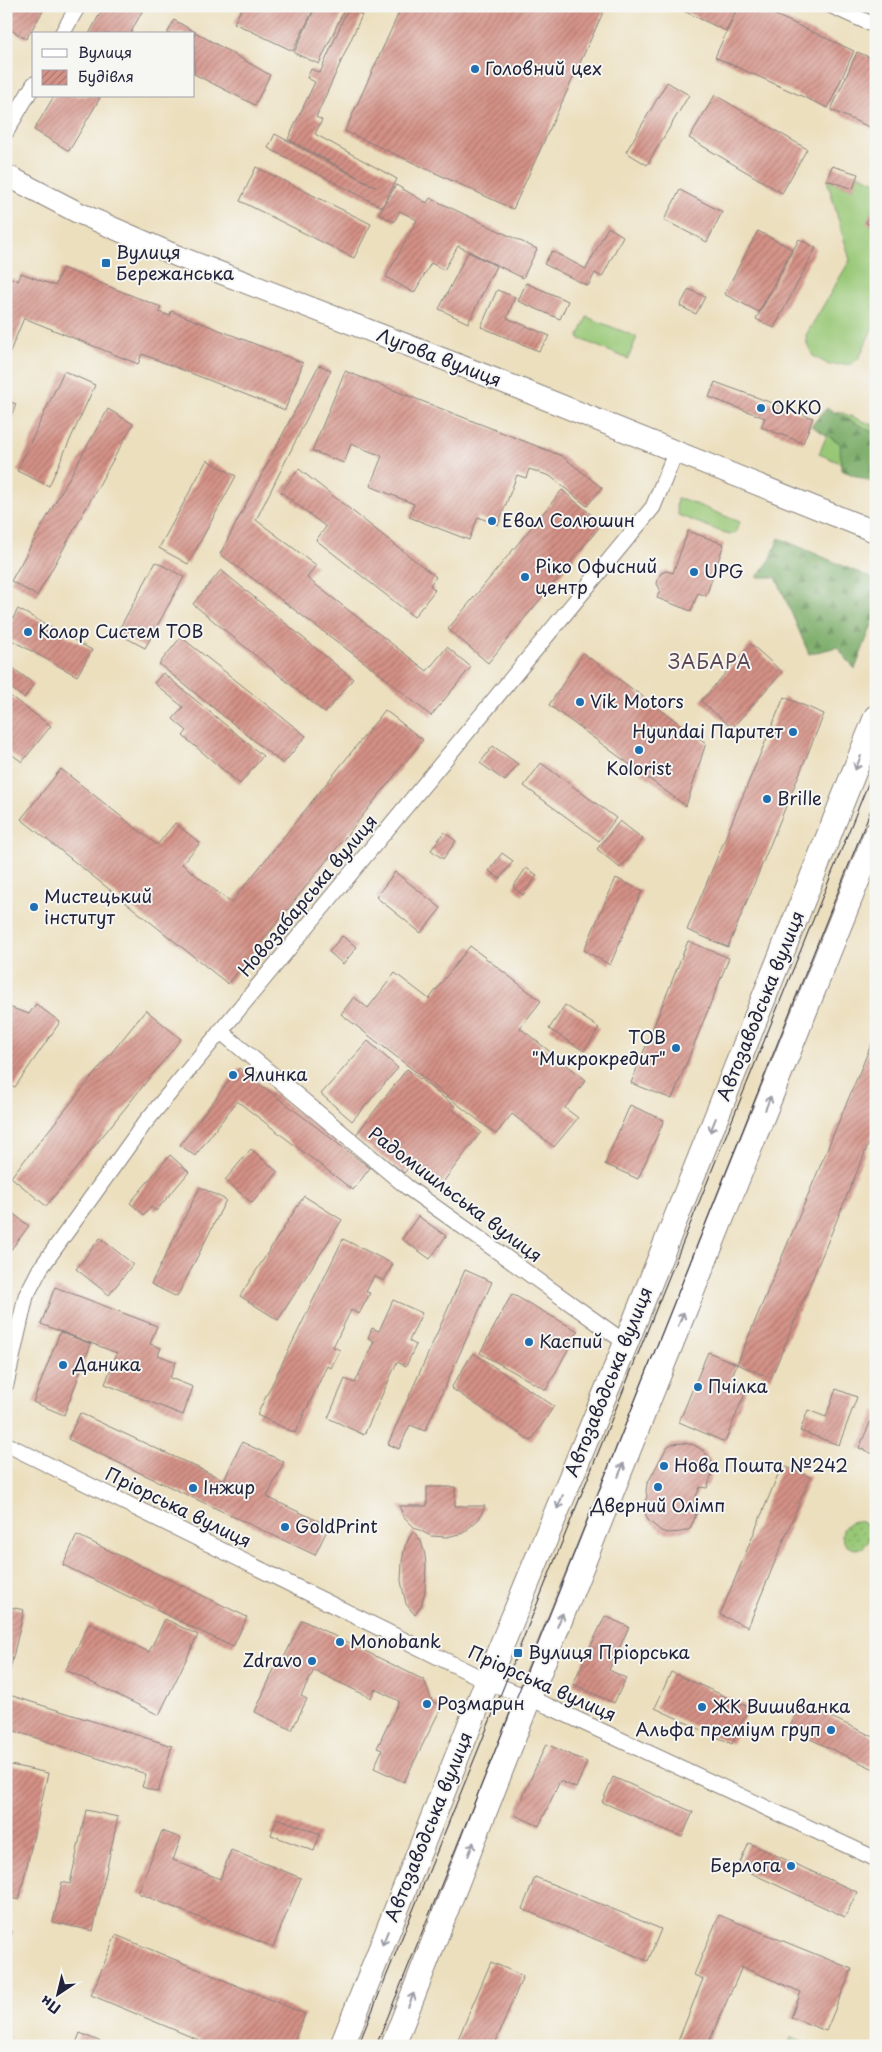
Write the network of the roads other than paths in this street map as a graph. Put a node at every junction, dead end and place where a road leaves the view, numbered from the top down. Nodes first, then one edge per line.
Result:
1 (78, 6) edge
2 (832, 6) edge
3 (876, 26) edge
4 (63, 32) edge
5 (32, 87) edge
6 (6, 132) edge
7 (6, 175) edge
8 (676, 452) junction
9 (876, 532) edge
10 (876, 718) edge
11 (876, 834) edge
12 (220, 1031) junction
13 (626, 1342) junction
14 (6, 1384) edge
15 (6, 1444) edge
16 (487, 1681) junction
17 (530, 1698) junction
18 (876, 1859) edge
19 (342, 2046) edge
20 (393, 2046) edge

1 - 4 street
2 - 3 street
5 - 6 street
7 - 8 main road, Лугова вулиця
8 - 9 main road, Лугова вулиця
8 - 12 street, Новозабарська вулиця
10 -> 13 main road, Автозаводська вулиця
17 -> 11 main road
12 - 13 street, Радомишльська вулиця
12 - 14 street, Новозабарська вулиця
13 -> 16 main road, Автозаводська вулиця
15 - 16 street, Пріорська вулиця
16 - 17 street, Пріорська вулиця
16 -> 19 main road, Автозаводська вулиця
17 - 18 street, Пріорська вулиця
20 -> 17 main road

